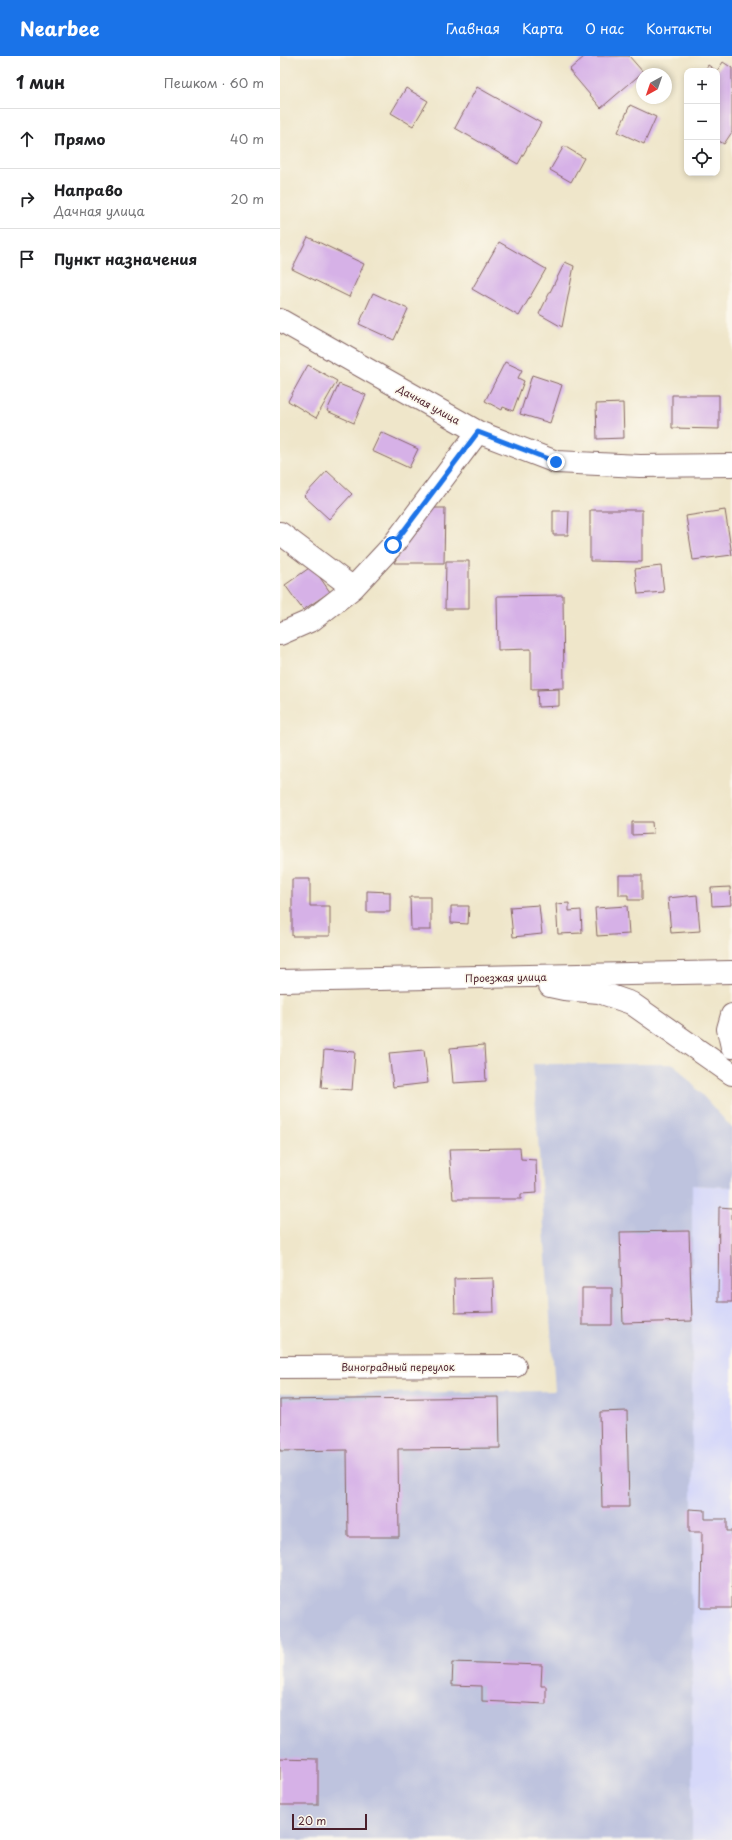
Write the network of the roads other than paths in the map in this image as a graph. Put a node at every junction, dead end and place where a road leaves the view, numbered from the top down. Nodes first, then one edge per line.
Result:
1 (280, 320) edge
2 (478, 432) junction
3 (732, 465) edge
4 (280, 533) edge
5 (353, 588) junction
6 (280, 634) edge
7 (732, 972) edge
8 (508, 977) junction
9 (280, 981) edge
10 (732, 1015) edge
11 (732, 1047) edge
12 (732, 1074) edge
13 (515, 1366) dead end
14 (280, 1367) edge

1 - 2 main road, Дачная улица
2 - 3 main road, Дачная улица
2 - 5 main road
4 - 5 main road
5 - 6 main road
7 - 8 main road, Проезжая улица
8 - 9 main road, Проезжая улица
8 - 12 main road
10 - 11 main road
13 - 14 main road, Виноградный переулок

